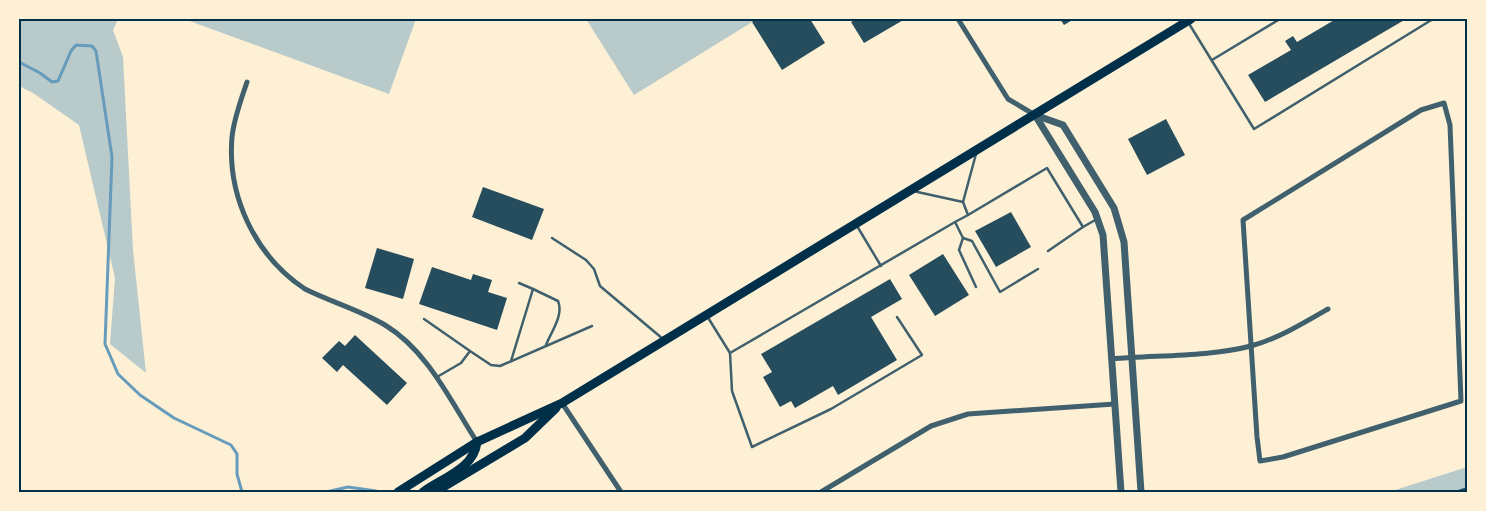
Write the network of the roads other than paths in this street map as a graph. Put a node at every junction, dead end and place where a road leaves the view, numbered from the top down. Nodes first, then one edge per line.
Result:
1 (958, 19) edge
2 (1280, 19) edge
3 (1433, 19) edge
4 (1189, 20) edge
5 (1212, 60) junction
6 (247, 82) dead end
7 (1035, 115) junction
8 (977, 150) junction
9 (911, 190) junction
10 (963, 202) junction
11 (968, 214) junction
12 (1098, 219) junction
13 (956, 222) junction
14 (856, 224) junction
15 (1083, 227) junction
16 (552, 238) dead end
17 (963, 238) junction
18 (1048, 251) dead end
19 (881, 266) junction
20 (1038, 269) dead end
21 (519, 283) dead end
22 (976, 286) dead end
23 (533, 289) junction
24 (1328, 309) dead end
25 (707, 315) junction
26 (424, 318) dead end
27 (898, 318) dead end
28 (592, 326) dead end
29 (665, 340) junction
30 (546, 346) junction
31 (1251, 346) junction
32 (470, 351) junction
33 (730, 353) junction
34 (1132, 357) junction
35 (1112, 359) junction
36 (511, 361) junction
37 (435, 377) junction
38 (562, 403) junction
39 (1115, 404) junction
40 (477, 442) junction
41 (398, 492) edge
42 (423, 492) edge
43 (436, 492) edge
44 (621, 492) edge
45 (821, 492) edge
46 (1121, 492) edge
47 (1141, 492) edge

1 - 7 street
2 - 5 lane
3 - 5 lane
4 - 5 lane
4 - 7 main road
6 - 37 street
7 - 8 main road
7 - 12 street
7 - 34 street
8 - 9 main road
8 - 10 lane
9 - 10 lane
9 - 14 main road
10 - 11 lane
11 - 13 lane
11 - 15 lane
12 - 15 lane
12 - 35 street
13 - 17 lane
13 - 19 lane
14 - 19 lane
14 - 25 main road
15 - 18 lane
16 - 29 lane
17 - 20 lane
17 - 22 lane
19 - 33 lane
21 - 23 lane
23 - 30 lane
23 - 36 lane
24 - 31 street
25 - 29 main road
25 - 33 lane
26 - 32 lane
27 - 33 lane
28 - 30 lane
29 - 38 main road
30 - 36 lane
31 - 31 street
31 - 34 street
32 - 36 lane
32 - 37 lane
34 - 35 street
34 - 47 street
35 - 39 street
37 - 40 street
38 - 40 main road
38 - 43 main road
38 - 44 street
39 - 45 street
39 - 46 street
40 - 41 main road
40 - 42 main road

